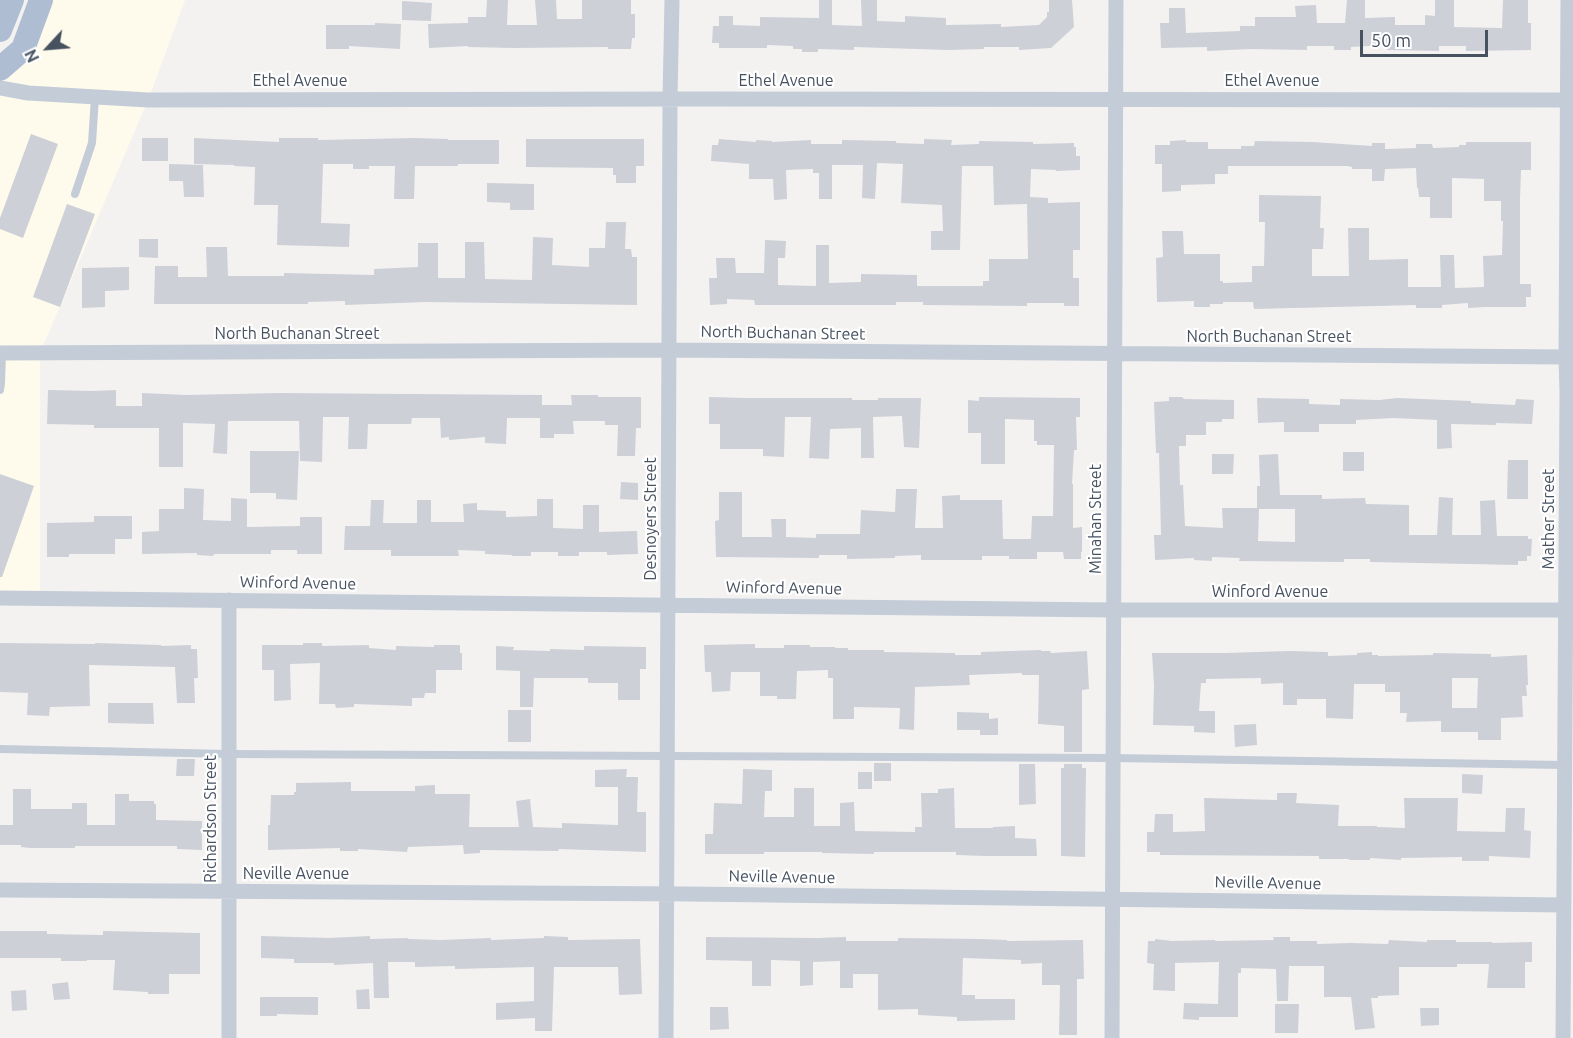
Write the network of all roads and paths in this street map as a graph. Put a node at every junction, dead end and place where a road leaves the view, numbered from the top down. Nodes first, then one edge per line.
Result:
1 (12, 0) edge
2 (41, 0) edge
3 (672, 0) edge
4 (1116, 0) edge
5 (1568, 0) edge
6 (0, 30) edge
7 (0, 67) edge
8 (0, 88) edge
9 (95, 97) junction
10 (670, 99) junction
11 (1116, 99) junction
12 (1571, 100) edge
13 (75, 194) dead end
14 (670, 350) junction
15 (1, 353) edge
16 (1114, 355) junction
17 (1566, 357) junction
18 (0, 390) edge
19 (0, 598) edge
20 (229, 600) junction
21 (669, 605) junction
22 (1113, 610) junction
23 (1567, 610) junction
24 (0, 749) edge
25 (229, 754) junction
26 (668, 754) junction
27 (1113, 758) junction
28 (1564, 765) junction
29 (0, 890) edge
30 (229, 892) junction
31 (668, 894) junction
32 (1112, 899) junction
33 (1563, 905) junction
34 (229, 1038) edge
35 (666, 1038) edge
36 (1112, 1038) edge
37 (1563, 1038) edge

1 - 6 main road
2 - 7 main road
3 - 10 street, Desnoyers Street
4 - 11 street, Minahan Street
5 - 12 street, Mather Street
8 - 9 street, Ethel Avenue
9 - 10 street, Ethel Avenue
9 - 13 lane
10 - 11 street, Ethel Avenue
10 - 14 street, Desnoyers Street
11 - 12 street, Ethel Avenue
11 - 16 street, Minahan Street
12 - 17 street, Mather Street
14 - 15 street, North Buchanan Street
14 - 16 street, North Buchanan Street
14 - 21 street, Desnoyers Street
15 - 18 lane
16 - 17 street, North Buchanan Street
16 - 22 street, Minahan Street
17 - 23 street, Mather Street
19 - 20 street, Winford Avenue
20 - 21 street, Winford Avenue
20 - 25 street, Richardson Street
21 - 22 street, Winford Avenue
21 - 26 street, Desnoyers Street
22 - 23 street, Winford Avenue
22 - 27 street, Minahan Street
23 - 28 street, Mather Street
24 - 25 lane
25 - 26 lane
25 - 30 street, Richardson Street
26 - 27 lane
26 - 31 street, Desnoyers Street
27 - 28 lane
27 - 32 street, Minahan Street
28 - 33 street, Mather Street
29 - 30 street, Neville Avenue
30 - 31 street, Neville Avenue
30 - 34 street, Richardson Street
31 - 32 street, Neville Avenue
31 - 35 street, Desnoyers Street
32 - 33 street, Neville Avenue
32 - 36 street, Minahan Street
33 - 37 street, Mather Street

